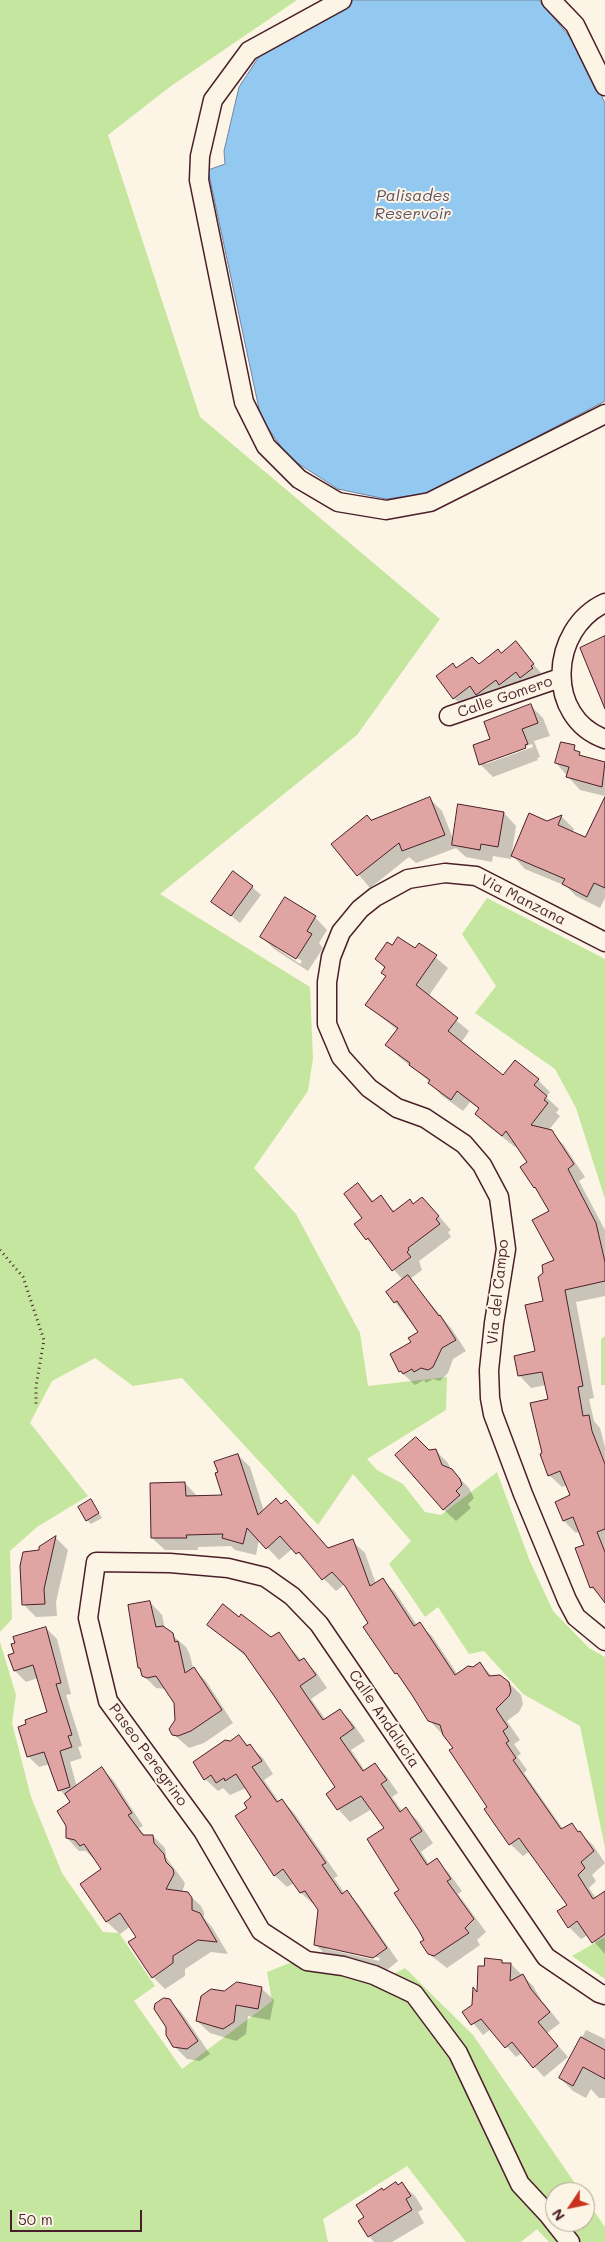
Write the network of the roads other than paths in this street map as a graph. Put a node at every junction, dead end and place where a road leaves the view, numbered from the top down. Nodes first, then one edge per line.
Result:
1 (342, 0) edge
2 (551, 0) edge
3 (605, 86) edge
4 (605, 414) edge
5 (605, 603) edge
6 (560, 678) junction
7 (449, 716) dead end
8 (605, 740) edge
9 (408, 879) joint
10 (605, 942) edge
11 (96, 1562) joint
12 (605, 1641) edge
13 (605, 1994) edge
14 (570, 2242) edge

1 - 4 street
2 - 3 street
5 - 6 street
6 - 7 street, Calle Gomero
6 - 8 street
9 - 10 street, Via Manzana
9 - 12 street, Via del Campo
11 - 13 street, Calle Andalucia
11 - 14 street, Paseo Peregrino

